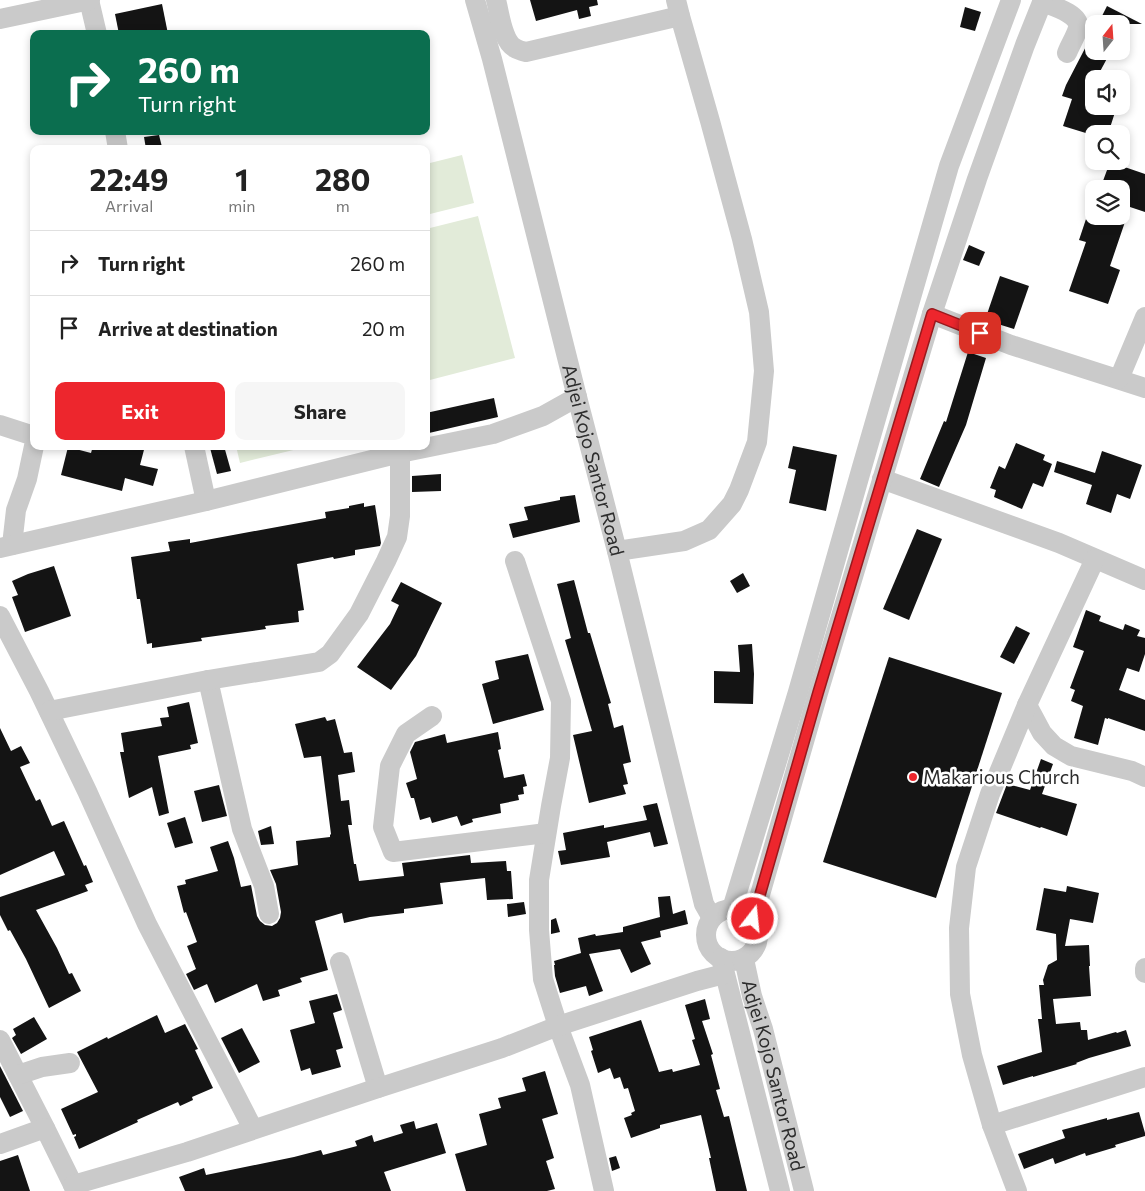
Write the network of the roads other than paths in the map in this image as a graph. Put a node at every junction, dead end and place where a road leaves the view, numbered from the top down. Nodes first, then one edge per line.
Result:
1 (90, 0) edge
2 (475, 0) edge
3 (496, 0) edge
4 (1011, 0) edge
5 (1042, 1) edge
6 (678, 8) edge
7 (0, 19) edge
8 (95, 30) edge
9 (1067, 53) dead end
10 (932, 314) junction
11 (1145, 318) edge
12 (1120, 379) junction
13 (1145, 388) edge
14 (577, 396) junction
15 (0, 425) edge
16 (30, 435) edge
17 (430, 446) edge
18 (33, 450) edge
19 (195, 450) edge
20 (410, 450) edge
21 (400, 452) junction
22 (882, 479) junction
23 (206, 501) junction
24 (6, 546) edge
25 (617, 551) junction
26 (1095, 559) junction
27 (516, 561) dead end
28 (1145, 580) edge
29 (0, 616) edge
30 (208, 680) junction
31 (1027, 705) junction
32 (49, 711) junction
33 (432, 716) dead end
34 (1145, 777) edge
35 (546, 833) junction
36 (732, 909) junction
37 (270, 914) dead end
38 (712, 918) junction
39 (753, 919) junction
40 (744, 959) junction
41 (340, 962) dead end
42 (722, 966) junction
43 (1145, 968) edge
44 (1145, 973) edge
45 (558, 1026) junction
46 (0, 1040) edge
47 (70, 1064) dead end
48 (18, 1075) junction
49 (1145, 1077) edge
50 (378, 1088) junction
51 (992, 1125) junction
52 (45, 1128) junction
53 (253, 1129) junction
54 (0, 1144) edge
55 (74, 1188) edge
56 (604, 1191) edge
57 (780, 1191) edge
58 (804, 1191) edge
59 (1017, 1191) edge

1 - 7 street
1 - 8 street
2 - 14 street, Adjei Kojo Santor Road
3 - 6 street
4 - 36 street
5 - 9 street
5 - 10 street
6 - 25 street
10 - 12 street
10 - 22 street
11 - 12 street
12 - 13 street
14 - 17 street
14 - 25 street, Adjei Kojo Santor Road
15 - 16 street
18 - 24 street
19 - 23 street
20 - 21 street
21 - 23 street
21 - 30 street
22 - 26 street
22 - 39 street
23 - 24 street
25 - 38 street, Adjei Kojo Santor Road
26 - 28 street
26 - 31 street
27 - 35 street
29 - 32 street
30 - 32 street
30 - 37 street
31 - 34 street
31 - 51 street
32 - 53 street
33 - 35 street
35 - 45 street
36 - 38 street
36 - 39 street
38 - 42 street
39 - 40 street
40 - 42 street
40 - 58 street, Adjei Kojo Santor Road
41 - 50 street
42 - 45 street
42 - 57 street, Adjei Kojo Santor Road
43 - 44 street
45 - 50 street
45 - 56 street
46 - 48 street
47 - 48 street
48 - 52 street
49 - 51 street
50 - 53 street
51 - 59 street
52 - 54 street
52 - 55 street
53 - 55 street

